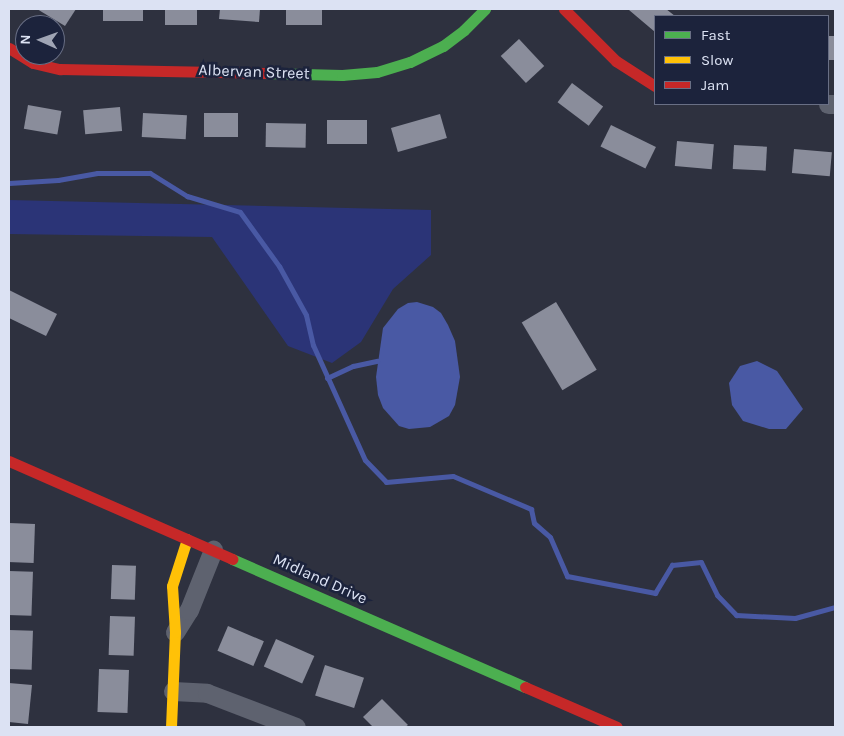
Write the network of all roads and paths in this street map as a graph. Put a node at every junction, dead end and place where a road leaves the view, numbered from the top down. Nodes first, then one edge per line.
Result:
1 (485, 9) edge
2 (564, 9) edge
3 (9, 48) edge
4 (654, 85) edge
5 (9, 461) edge
6 (187, 539) junction
7 (213, 550) junction
8 (175, 632) junction
9 (172, 691) junction
10 (171, 727) edge
11 (296, 727) edge
12 (617, 727) edge

1 - 3 street, Albervan Street
2 - 4 street
5 - 6 street, Midland Drive
6 - 7 street, Midland Drive
6 - 8 street
7 - 8 street
7 - 12 street, Midland Drive
8 - 9 street
9 - 10 street
9 - 11 street

